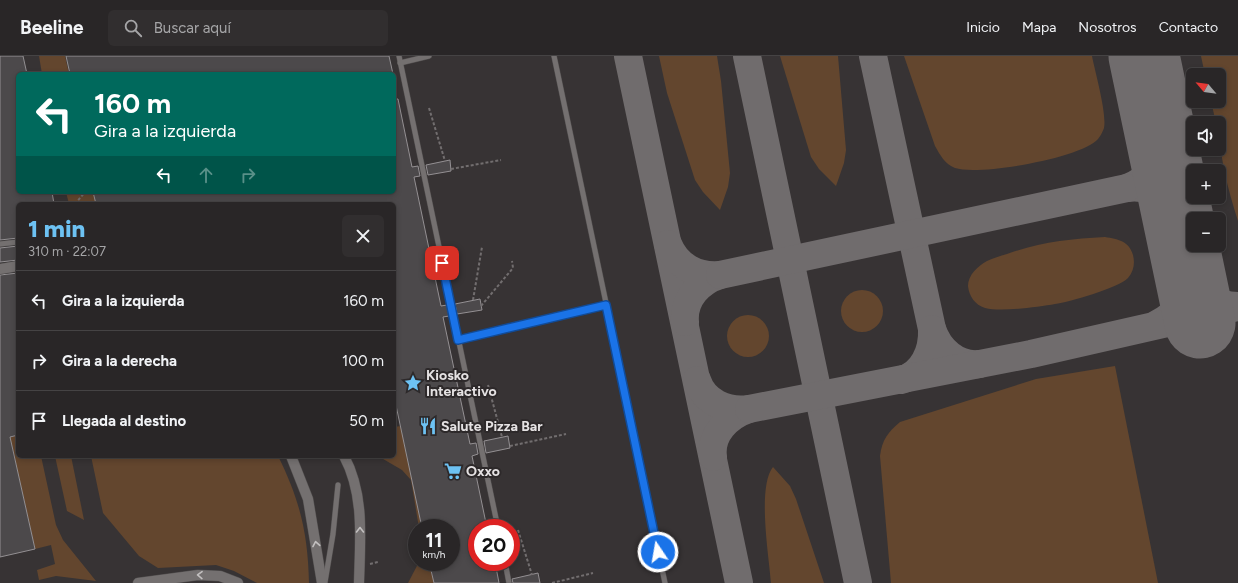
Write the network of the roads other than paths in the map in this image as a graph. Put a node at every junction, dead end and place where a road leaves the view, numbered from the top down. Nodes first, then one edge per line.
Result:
1 (399, 56) edge
2 (429, 56) edge
3 (554, 56) edge
4 (400, 63) junction
5 (16, 242) edge
6 (0, 244) edge
7 (16, 266) edge
8 (0, 269) edge
9 (606, 305) junction
10 (458, 340) junction
11 (292, 458) edge
12 (345, 458) edge
13 (338, 485) dead end
14 (496, 519) edge
15 (507, 571) edge
16 (138, 583) edge
17 (238, 583) edge
18 (323, 583) edge
19 (359, 583) edge
20 (509, 583) edge
21 (665, 583) edge

1 - 4 lane
2 - 4 lane
3 - 9 lane
4 - 10 lane
5 - 6 lane
7 - 8 main road
9 - 10 lane
9 - 21 lane
10 - 14 lane
18 -> 11 main road
19 -> 12 main road
13 - 18 lane
15 - 20 lane
17 -> 16 main road

